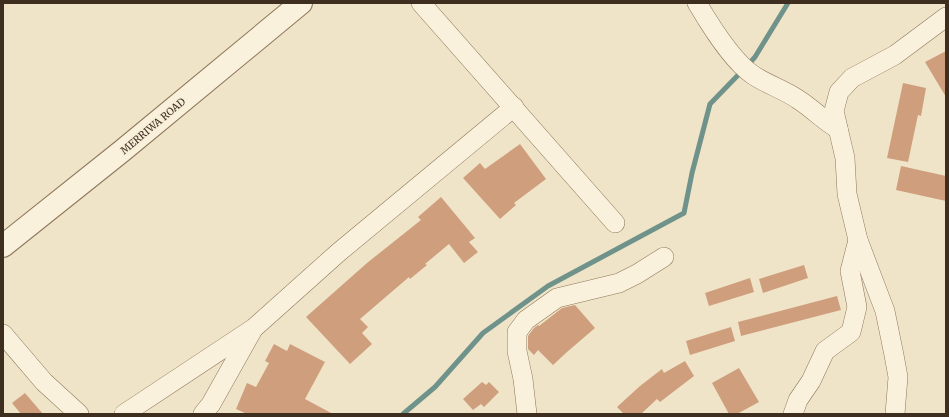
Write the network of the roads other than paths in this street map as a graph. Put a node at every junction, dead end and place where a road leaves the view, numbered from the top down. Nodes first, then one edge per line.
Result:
1 (301, 3) edge
2 (421, 3) edge
3 (697, 3) edge
4 (946, 17) edge
5 (514, 107) junction
6 (838, 129) junction
7 (615, 223) dead end
8 (858, 240) junction
9 (3, 246) edge
10 (664, 257) dead end
11 (254, 328) junction
12 (3, 334) edge
13 (79, 414) edge
14 (124, 414) edge
15 (203, 414) edge
16 (527, 414) edge
17 (793, 414) edge
18 (895, 414) edge

1 - 9 street, MERRIWA ROAD
2 - 5 street
3 - 6 street
4 - 6 street
5 - 7 street
5 - 11 street
6 - 8 street
8 - 17 street
8 - 18 street
10 - 16 street
11 - 14 street
11 - 15 street
12 - 13 street

